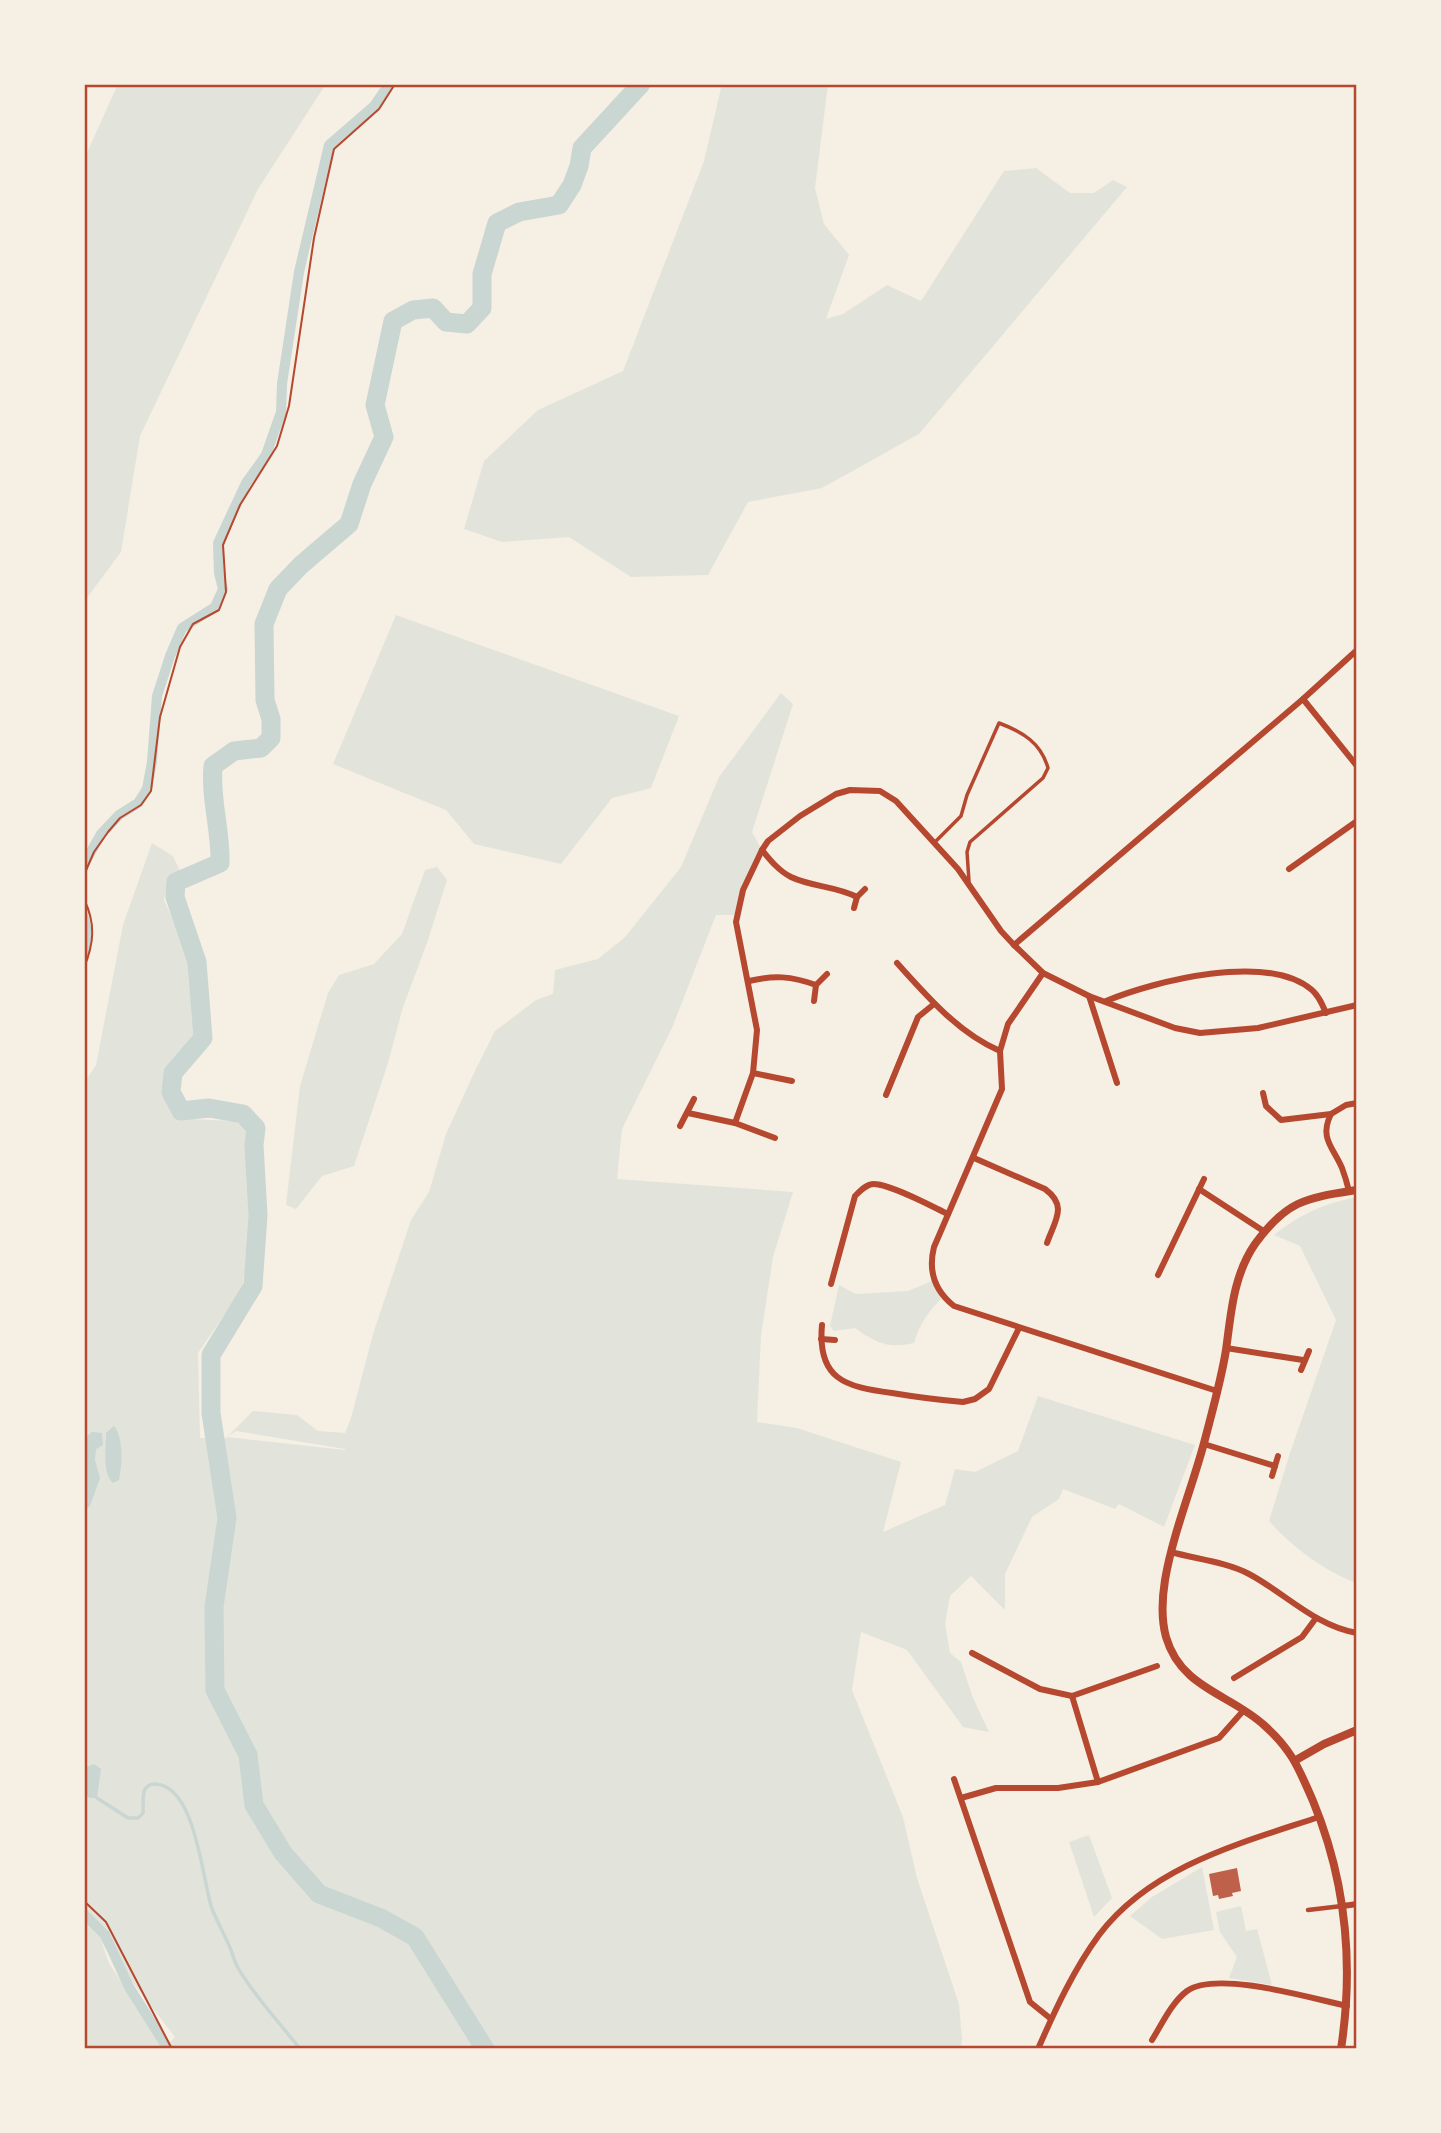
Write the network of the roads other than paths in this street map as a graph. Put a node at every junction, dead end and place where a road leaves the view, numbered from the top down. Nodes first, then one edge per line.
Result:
1 (1355, 655) edge
2 (1303, 699) junction
3 (1357, 766) edge
4 (1357, 821) edge
5 (934, 844) junction
6 (762, 850) junction
7 (1289, 869) dead end
8 (970, 884) junction
9 (865, 889) dead end
10 (858, 897) junction
11 (854, 908) dead end
12 (1014, 945) junction
13 (897, 963) dead end
14 (1044, 973) junction
15 (827, 974) dead end
16 (749, 981) junction
17 (816, 985) junction
18 (1089, 996) junction
19 (814, 1001) dead end
20 (1106, 1001) junction
21 (934, 1004) junction
22 (1357, 1005) edge
23 (1326, 1013) junction
24 (1000, 1051) junction
25 (753, 1073) junction
26 (792, 1082) dead end
27 (1117, 1083) dead end
28 (1263, 1093) dead end
29 (886, 1095) dead end
30 (694, 1099) dead end
31 (1357, 1103) edge
32 (688, 1113) junction
33 (1331, 1114) junction
34 (735, 1123) junction
35 (680, 1126) dead end
36 (775, 1138) dead end
37 (974, 1158) junction
38 (1204, 1179) dead end
39 (1199, 1189) junction
40 (1353, 1190) edge
41 (948, 1214) junction
42 (1265, 1232) junction
43 (1047, 1243) dead end
44 (1158, 1275) dead end
45 (831, 1284) dead end
46 (822, 1325) dead end
47 (1018, 1328) junction
48 (821, 1339) junction
49 (835, 1340) dead end
50 (1226, 1348) junction
51 (1308, 1351) dead end
52 (1303, 1360) junction
53 (1301, 1370) dead end
54 (1217, 1391) junction
55 (1204, 1444) junction
56 (1278, 1456) dead end
57 (1275, 1466) junction
58 (1272, 1476) dead end
59 (1171, 1552) junction
60 (1316, 1618) junction
61 (1357, 1633) edge
62 (972, 1653) dead end
63 (1157, 1666) dead end
64 (1234, 1678) dead end
65 (1072, 1696) junction
66 (1244, 1710) junction
67 (1357, 1730) edge
68 (1296, 1760) junction
69 (954, 1779) dead end
70 (1098, 1782) junction
71 (961, 1798) junction
72 (1319, 1817) junction
73 (1357, 1904) edge
74 (1343, 1906) junction
75 (1308, 1910) dead end
76 (1347, 2006) junction
77 (1051, 2019) junction
78 (1152, 2040) dead end
79 (1038, 2049) edge
80 (1341, 2049) edge

1 - 2 street
2 - 3 street
2 - 12 street
4 - 7 street
5 - 6 street
5 - 8 street
5 - 8 lane
6 - 10 street
6 - 16 street
8 - 12 street
9 - 10 street
10 - 11 street
12 - 14 street
13 - 21 street
14 - 18 street
14 - 24 street
15 - 17 street
16 - 17 street
16 - 25 street
17 - 19 street
18 - 20 street
18 - 27 street
20 - 23 street
20 - 23 street
21 - 24 street
21 - 29 street
22 - 23 street
24 - 37 street
25 - 26 street
25 - 34 street
28 - 33 street
30 - 32 street
31 - 33 street
32 - 34 street
32 - 35 street
33 - 40 street
34 - 36 street
37 - 41 street
37 - 43 street
38 - 39 street
39 - 42 street
39 - 44 street
40 - 42 street
41 - 45 street
41 - 47 street
42 - 50 street
46 - 48 street
47 - 48 street
47 - 54 street
48 - 49 street
50 - 52 street
50 - 54 street
51 - 52 street
52 - 53 street
54 - 55 street
55 - 57 street
55 - 59 street
56 - 57 street
57 - 58 street
59 - 60 street
59 - 66 street
60 - 61 street
60 - 64 street
62 - 65 street
63 - 65 street
65 - 70 street
66 - 68 street
66 - 70 street
67 - 68 street
68 - 72 street
69 - 71 street
70 - 71 street
71 - 77 street
72 - 74 street
72 - 77 street
73 - 74 street
74 - 75 street
74 - 76 street
76 - 78 street
76 - 80 street
77 - 79 street

